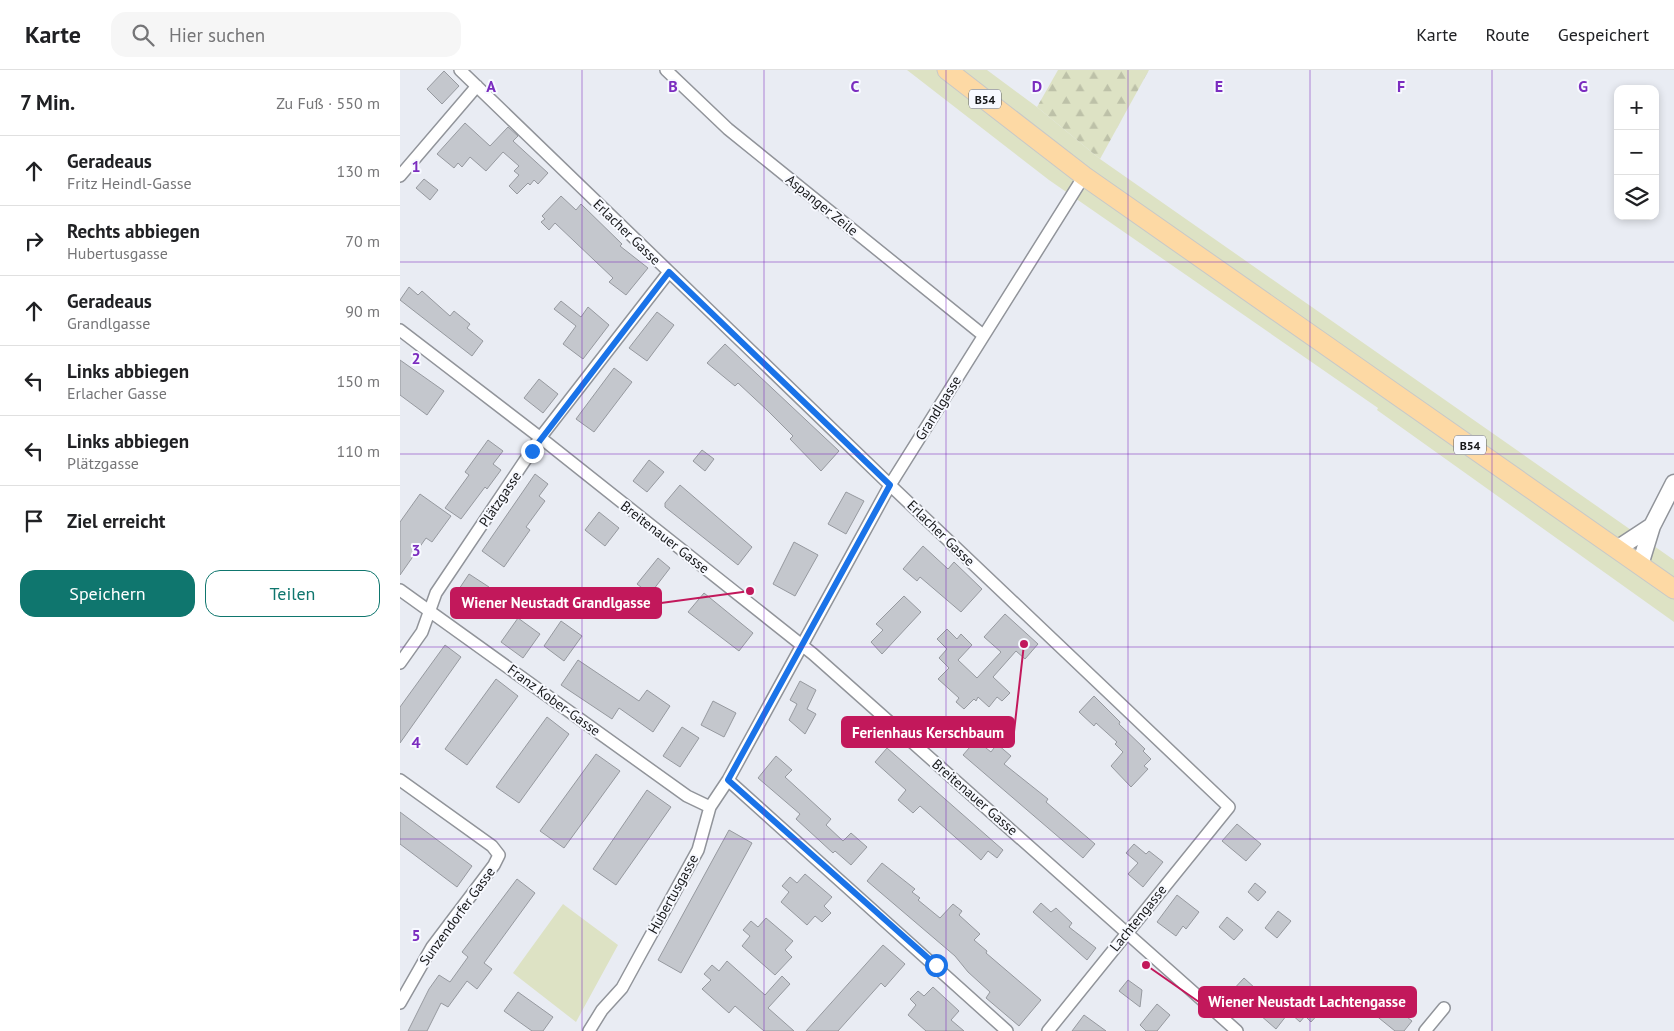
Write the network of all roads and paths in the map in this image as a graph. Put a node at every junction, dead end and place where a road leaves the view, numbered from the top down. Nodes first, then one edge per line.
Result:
1 (460, 70) edge
2 (666, 70) edge
3 (947, 70) edge
4 (477, 86) junction
5 (400, 176) edge
6 (1084, 176) junction
7 (669, 272) junction
8 (400, 330) edge
9 (983, 335) junction
10 (540, 438) junction
11 (1674, 483) edge
12 (890, 485) junction
13 (1652, 526) junction
14 (1617, 549) junction
15 (1640, 565) junction
16 (1674, 589) edge
17 (400, 590) edge
18 (429, 611) junction
19 (802, 645) junction
20 (400, 663) edge
21 (400, 780) edge
22 (728, 780) junction
23 (710, 807) junction
24 (1229, 807) joint
25 (1126, 932) junction
26 (400, 1003) edge
27 (1444, 1008) dead end
28 (589, 1031) edge
29 (1007, 1031) edge
30 (1048, 1031) edge
31 (1238, 1031) edge
32 (1425, 1031) edge

1 - 4 street, Erlacher Gasse
2 - 9 street, Aspanger Zeile
3 - 6 main road, B54
4 - 5 street
4 - 7 street, Erlacher Gasse
6 - 9 street, Grandlgasse
6 - 14 main road, B54
7 - 10 street, Plätzgasse
7 - 12 street, Erlacher Gasse
8 - 10 street, Breitenauer Gasse
9 - 12 street, Grandlgasse
10 - 18 street, Plätzgasse
10 - 19 street, Breitenauer Gasse
11 - 13 main road
12 - 19 street, Grandlgasse
12 - 24 street, Erlacher Gasse
13 - 14 main road
13 - 15 main road
14 - 15 main road, B54
15 - 16 main road, B54
17 - 18 street, Franz Kober-Gasse
18 - 20 street, Plätzgasse
18 - 23 street, Franz Kober-Gasse
19 - 22 street, Hubertusgasse
19 - 25 street, Breitenauer Gasse
21 - 26 street, Sunzendorfer Gasse
22 - 23 street, Hubertusgasse
22 - 29 street
23 - 28 street, Hubertusgasse
24 - 25 street, Lachtengasse
25 - 30 street, Lachtengasse
25 - 31 street, Breitenauer Gasse
27 - 32 street

